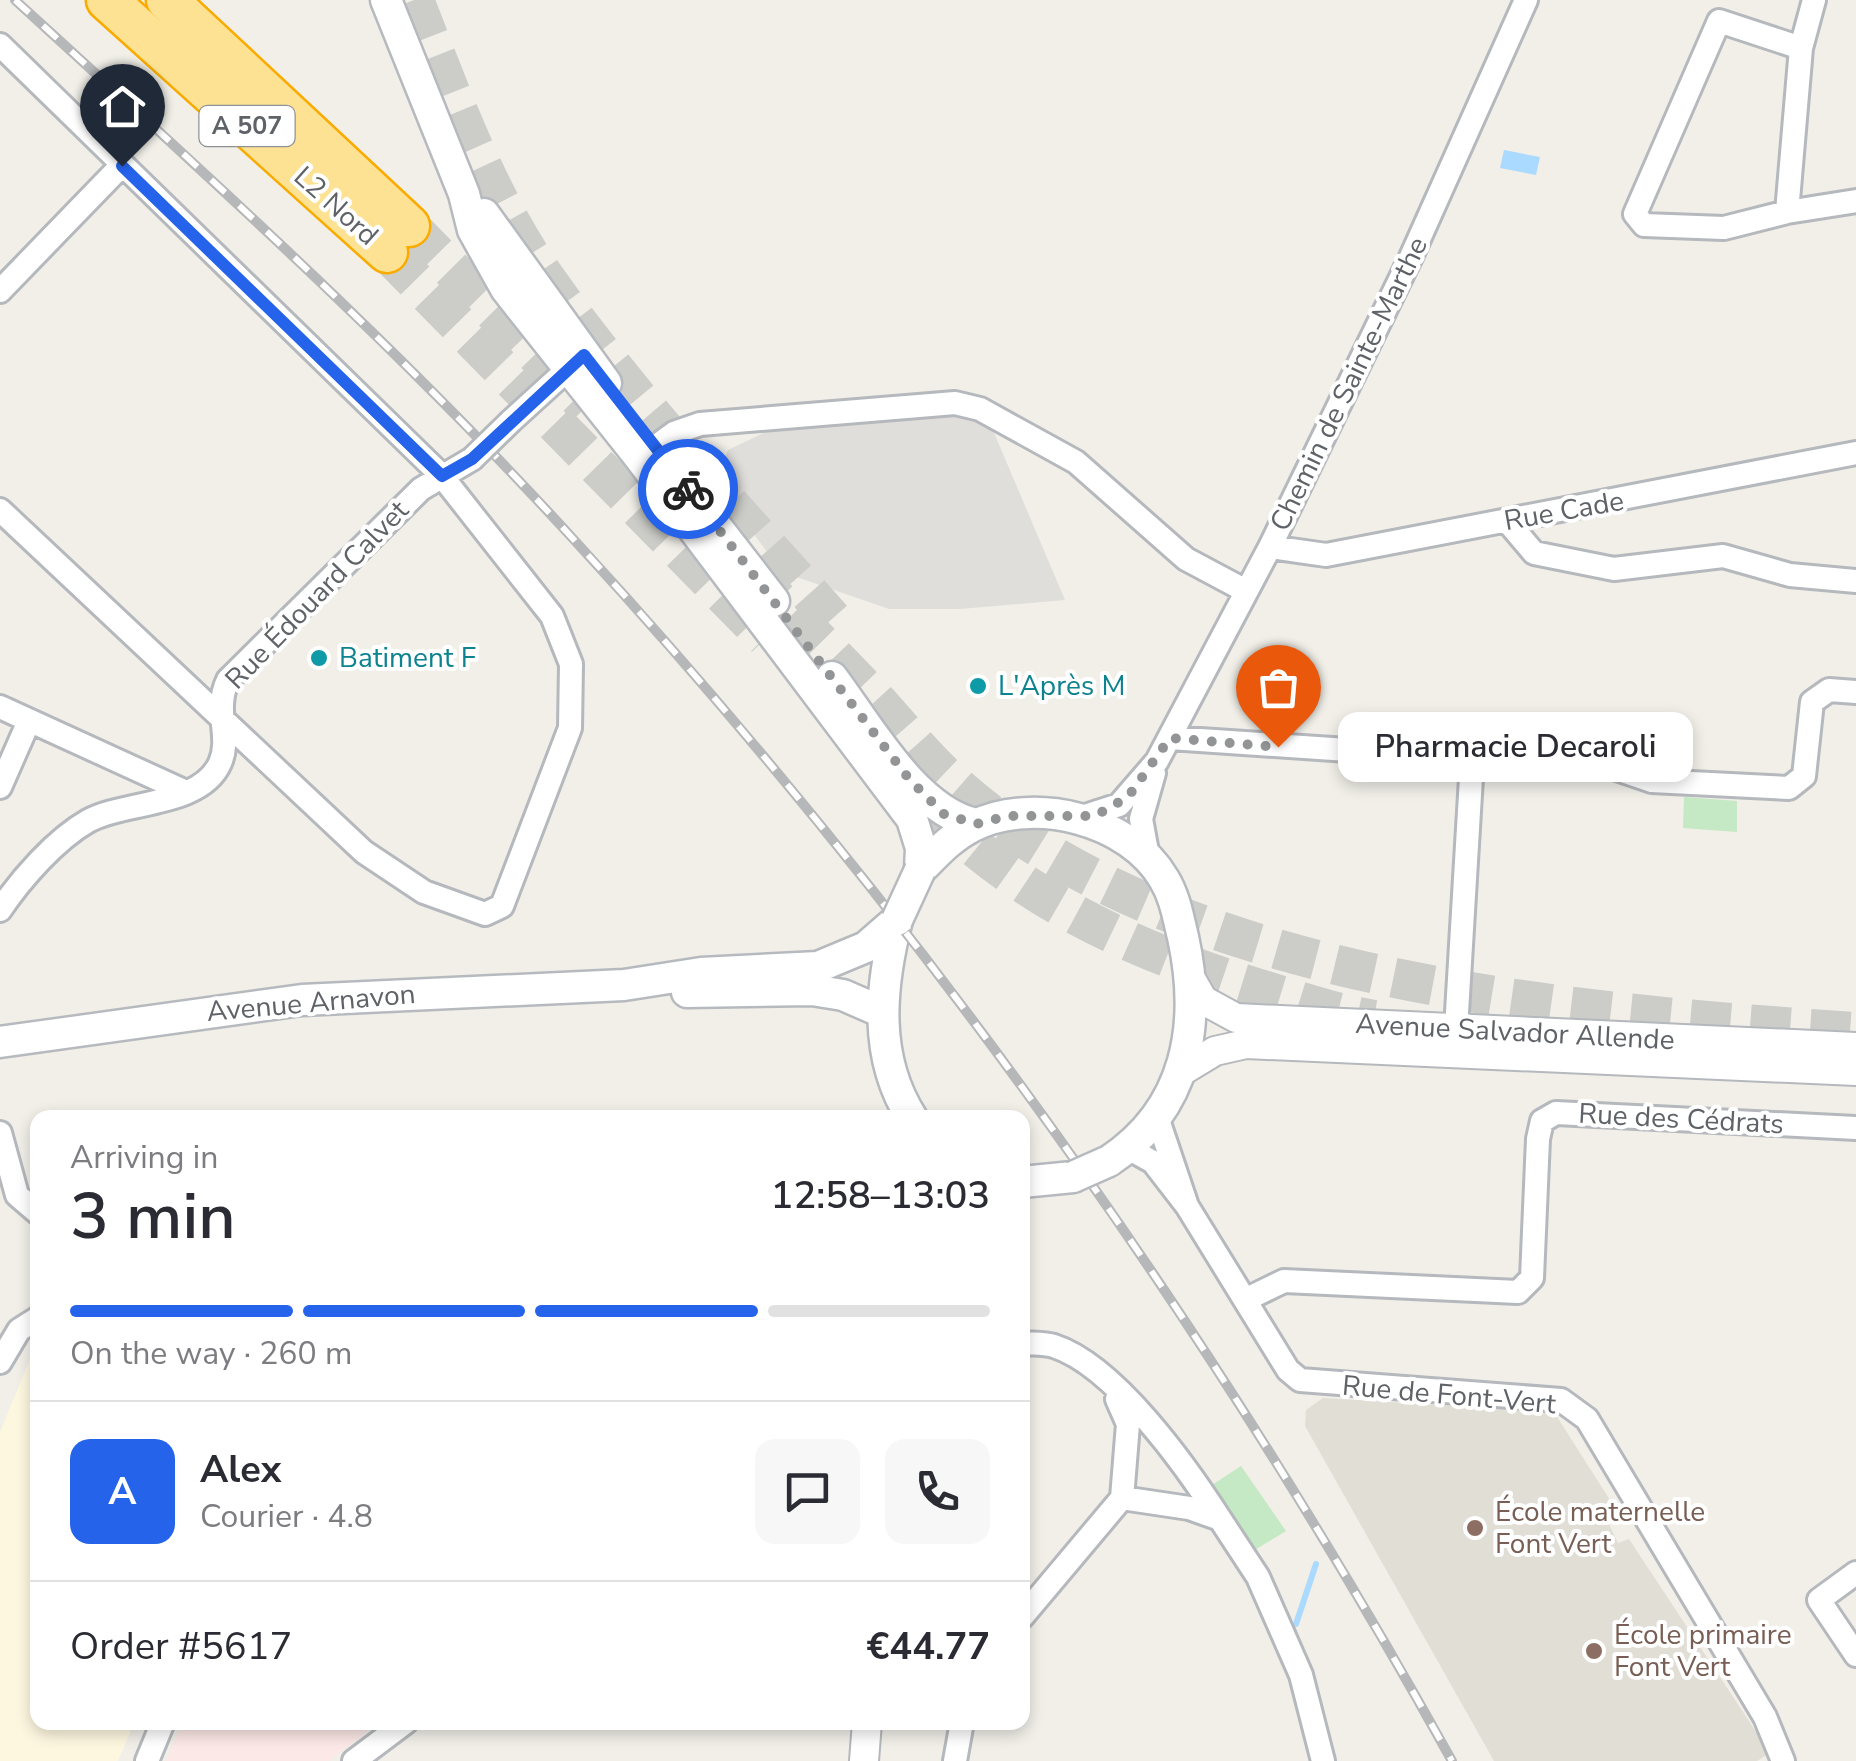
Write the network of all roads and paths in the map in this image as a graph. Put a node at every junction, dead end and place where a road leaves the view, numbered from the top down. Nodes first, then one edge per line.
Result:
1 (108, 0) edge
2 (167, 0) edge
3 (386, 0) edge
4 (1526, 0) edge
5 (1814, 0) edge
6 (0, 45) edge
7 (1801, 48) junction
8 (122, 166) junction
9 (1856, 201) edge
10 (1787, 212) junction
11 (0, 292) edge
12 (576, 362) junction
13 (647, 452) junction
14 (1856, 453) edge
15 (442, 476) junction
16 (0, 510) edge
17 (1508, 521) junction
18 (1270, 546) junction
19 (1856, 581) edge
20 (1246, 591) junction
21 (1856, 692) edge
22 (0, 707) edge
23 (219, 717) junction
24 (30, 721) junction
25 (1170, 738) junction
26 (1157, 761) junction
27 (1472, 761) junction
28 (0, 788) edge
29 (186, 792) junction
30 (1078, 818) junction
31 (976, 824) junction
32 (1148, 857) junction
33 (920, 870) junction
34 (0, 910) edge
35 (877, 951) junction
36 (1190, 980) junction
37 (624, 985) junction
38 (882, 1012) junction
39 (1456, 1029) junction
40 (0, 1042) edge
41 (1856, 1047) edge
42 (1182, 1071) junction
43 (1856, 1071) edge
44 (908, 1110) edge
45 (1157, 1117) junction
46 (1856, 1128) edge
47 (0, 1133) edge
48 (1, 1142) edge
49 (1118, 1155) junction
50 (1030, 1184) edge
51 (1187, 1206) junction
52 (30, 1207) edge
53 (1245, 1300) junction
54 (30, 1323) edge
55 (1030, 1344) edge
56 (0, 1362) edge
57 (1112, 1387) junction
58 (1122, 1498) junction
59 (1220, 1519) junction
60 (1856, 1573) edge
61 (1030, 1607) edge
62 (1856, 1655) edge
63 (160, 1730) edge
64 (395, 1730) edge
65 (866, 1730) edge
66 (961, 1730) edge
67 (148, 1761) edge
68 (354, 1761) edge
69 (864, 1761) edge
70 (955, 1761) edge
71 (1323, 1761) edge
72 (1783, 1761) edge

1 - 2 highway, L2 Nord / A 507
3 - 12 main road
4 - 18 street, Chemin de Sainte-Marthe
5 - 7 street
6 - 8 street
7 - 10 street
7 - 10 street
8 - 11 street
8 - 15 street
9 - 10 street
12 - 13 main road
12 - 15 street, Rue Édouard Calvet, bridge
13 - 20 street
13 - 31 main road
13 - 33 main road
14 - 17 street, Rue Cade
15 - 23 street, Rue Édouard Calvet
15 - 23 street
16 - 23 street
17 - 18 street, Rue Cade
17 - 19 street
18 - 20 street, Chemin de Sainte-Marthe
20 - 25 street, Chemin de Sainte-Marthe
21 - 27 street
22 - 24 street
23 - 29 street, Rue Édouard Calvet
24 - 28 street
24 - 29 street
25 - 26 street, Chemin de Sainte-Marthe
25 - 27 street
26 - 30 street, Chemin de Sainte-Marthe
26 - 32 street, Chemin de Sainte-Marthe
27 - 39 street
29 - 34 street, Rue Édouard Calvet
30 - 31 main road
30 - 32 main road
31 - 33 main road
32 - 36 main road
33 - 35 main road, Avenue Arnavon, bridge
35 - 37 main road, Avenue Arnavon
35 - 38 main road
36 - 39 street, Avenue Salvador Allende
36 - 42 main road
37 - 38 main road, Avenue Arnavon
37 - 40 main road, Avenue Arnavon
38 - 44 main road
39 - 41 street, Avenue Salvador Allende
42 - 43 street, Avenue Salvador Allende
42 - 45 main road
45 - 49 main road
45 - 51 street, Rue de Font-Vert
46 - 53 street, Rue des Cédrats
47 - 48 street
48 - 52 street
49 - 50 main road, bridge
49 - 51 street, Rue de Font-Vert
51 - 53 street, Rue de Font-Vert
53 - 72 street, Rue de Font-Vert
54 - 56 street
55 - 57 street
57 - 58 street
57 - 59 street
58 - 59 street
58 - 61 street
59 - 71 street
60 - 62 street
63 - 67 street
64 - 68 street
65 - 69 street
66 - 70 street

